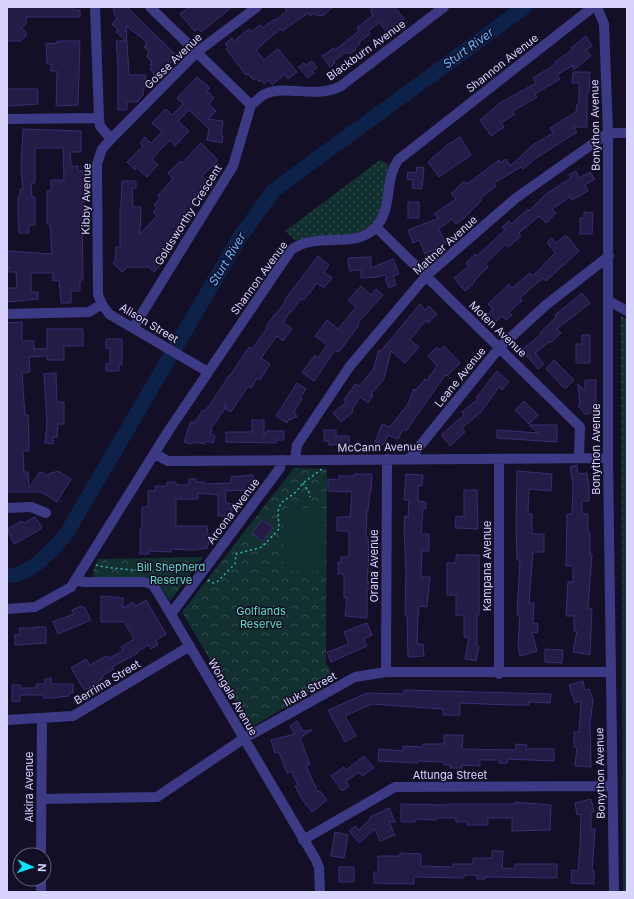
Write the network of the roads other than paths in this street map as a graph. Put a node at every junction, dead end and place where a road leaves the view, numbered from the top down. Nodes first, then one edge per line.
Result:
1 (96, 7) edge
2 (150, 7) edge
3 (257, 7) edge
4 (444, 7) edge
5 (593, 7) edge
6 (598, 7) edge
7 (197, 52) junction
8 (251, 105) junction
9 (99, 118) junction
10 (7, 119) edge
11 (608, 133) junction
12 (627, 133) edge
13 (111, 139) junction
14 (376, 227) junction
15 (609, 256) junction
16 (426, 276) junction
17 (609, 301) junction
18 (102, 304) junction
19 (627, 311) edge
20 (7, 314) edge
21 (133, 328) junction
22 (500, 347) junction
23 (208, 372) junction
24 (155, 454) junction
25 (410, 458) junction
26 (579, 458) junction
27 (608, 458) junction
28 (387, 459) junction
29 (499, 459) junction
30 (281, 460) junction
31 (295, 460) junction
32 (7, 508) edge
33 (46, 513) dead end
34 (75, 580) junction
35 (7, 609) edge
36 (171, 614) junction
37 (190, 646) junction
38 (386, 672) junction
39 (611, 672) junction
40 (499, 674) junction
41 (42, 718) junction
42 (7, 720) edge
43 (243, 739) junction
44 (612, 786) junction
45 (41, 799) junction
46 (303, 840) junction
47 (41, 847) edge
48 (320, 892) edge
49 (614, 892) edge

1 - 9 street
2 - 7 street
3 - 7 street, Gosse Avenue
4 - 8 street, Blackburn Avenue
5 - 14 street, Shannon Avenue
6 - 11 street, Bonython Avenue
7 - 8 street
7 - 13 street, Gosse Avenue
8 - 21 street, Goldsworthy Crescent
9 - 10 street
9 - 13 street
11 - 12 street
11 - 15 street, Bonython Avenue
11 - 16 street, Mattner Avenue
13 - 18 street, Kibby Avenue
14 - 16 street, Moten Avenue
14 - 23 street, Shannon Avenue
15 - 17 street, Bonython Avenue
15 - 22 street, Leane Avenue
16 - 22 street, Moten Avenue
16 - 31 street, Mattner Avenue
17 - 19 street
17 - 27 street, Bonython Avenue
18 - 20 street
18 - 21 street, Alison Street
21 - 23 street, Alison Street
22 - 25 street, Leane Avenue
22 - 26 street, Moten Avenue
23 - 24 street, Shannon Avenue
24 - 30 street, McCann Avenue
24 - 34 street, Shannon Avenue
25 - 28 street, McCann Avenue
25 - 29 street, McCann Avenue
26 - 27 street, McCann Avenue
26 - 29 street, McCann Avenue
27 - 39 street, Bonython Avenue
28 - 31 street, McCann Avenue
28 - 38 street, Orana Avenue
29 - 40 street, Kampana Avenue
30 - 31 street, McCann Avenue
30 - 36 street, Aroona Avenue
32 - 33 street
34 - 35 street, Shannon Avenue
34 - 36 street, Wongala Avenue
36 - 37 street, Wongala Avenue
37 - 41 street, Berrima Street
37 - 43 street, Wongala Avenue
38 - 40 street, Iluka Street
38 - 43 street, Iluka Street
39 - 40 street, Iluka Street
39 - 44 street, Bonython Avenue
41 - 42 street, Berrima Street
41 - 45 street, Alkira Avenue
43 - 45 street, Iluka Street
43 - 46 street, Wongala Avenue
44 - 46 street, Attunga Street
44 - 49 street, Bonython Avenue
45 - 47 street, Alkira Avenue
46 - 48 street, Wongala Avenue

